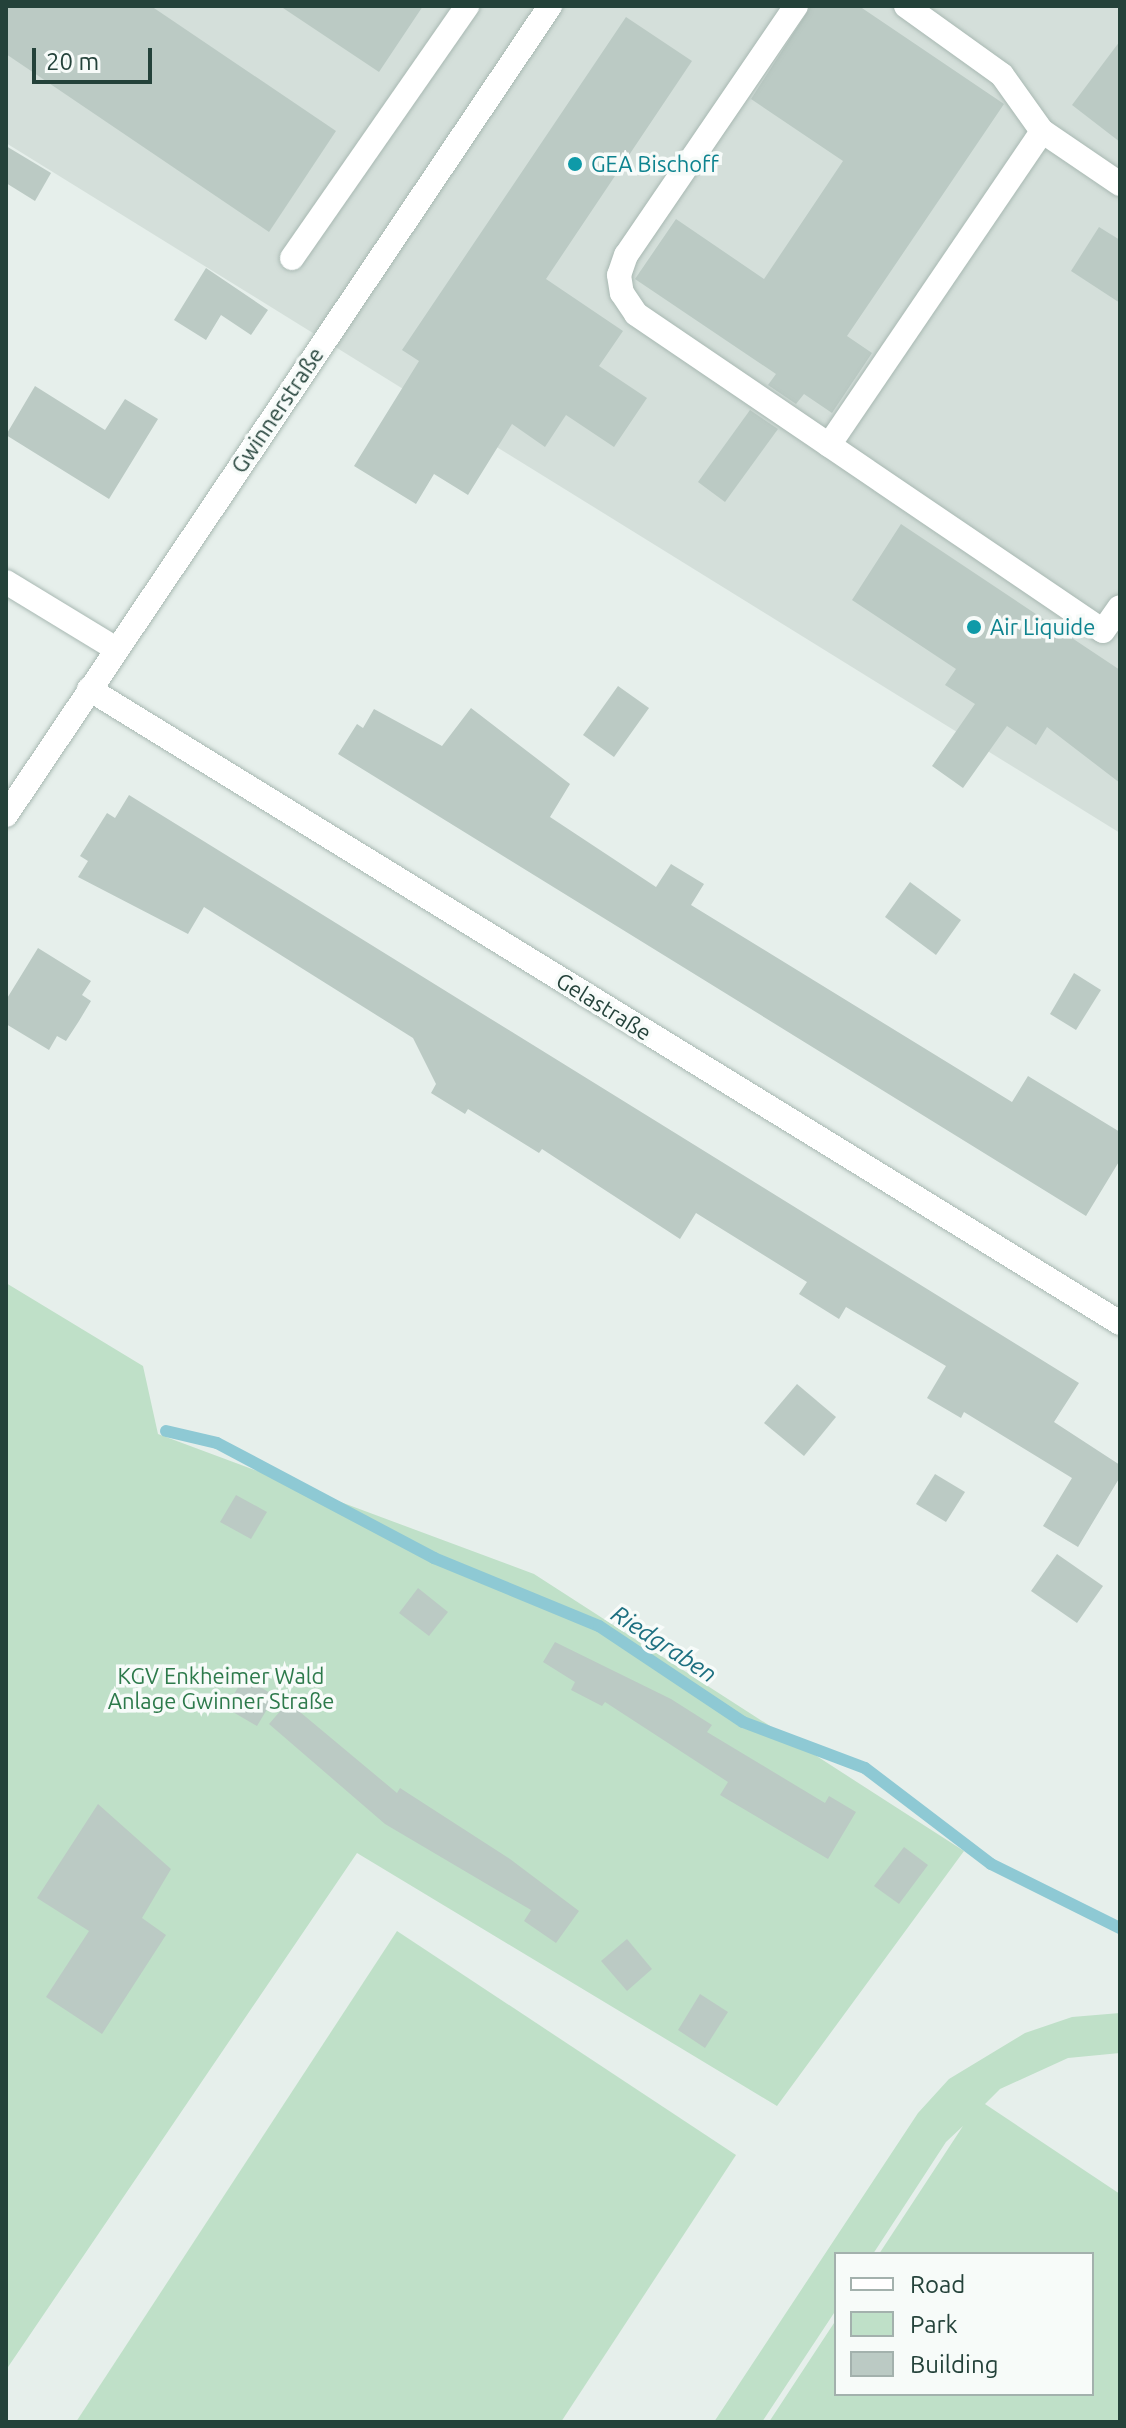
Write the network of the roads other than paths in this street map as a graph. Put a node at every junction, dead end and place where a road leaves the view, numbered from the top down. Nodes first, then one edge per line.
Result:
1 (467, 6) edge
2 (550, 6) edge
3 (796, 6) edge
4 (906, 6) edge
5 (1042, 131) junction
6 (1120, 184) edge
7 (292, 258) dead end
8 (829, 445) junction
9 (6, 582) edge
10 (1120, 607) edge
11 (116, 649) junction
12 (89, 689) junction
13 (6, 815) edge
14 (1120, 1323) edge

1 - 7 street
2 - 11 street, Gwinnerstraße
3 - 8 street
4 - 5 street
5 - 6 street
5 - 8 street
8 - 10 street
9 - 11 street
11 - 12 street, Gwinnerstraße
12 - 13 street, Gwinnerstraße
12 - 14 street, Gelastraße

